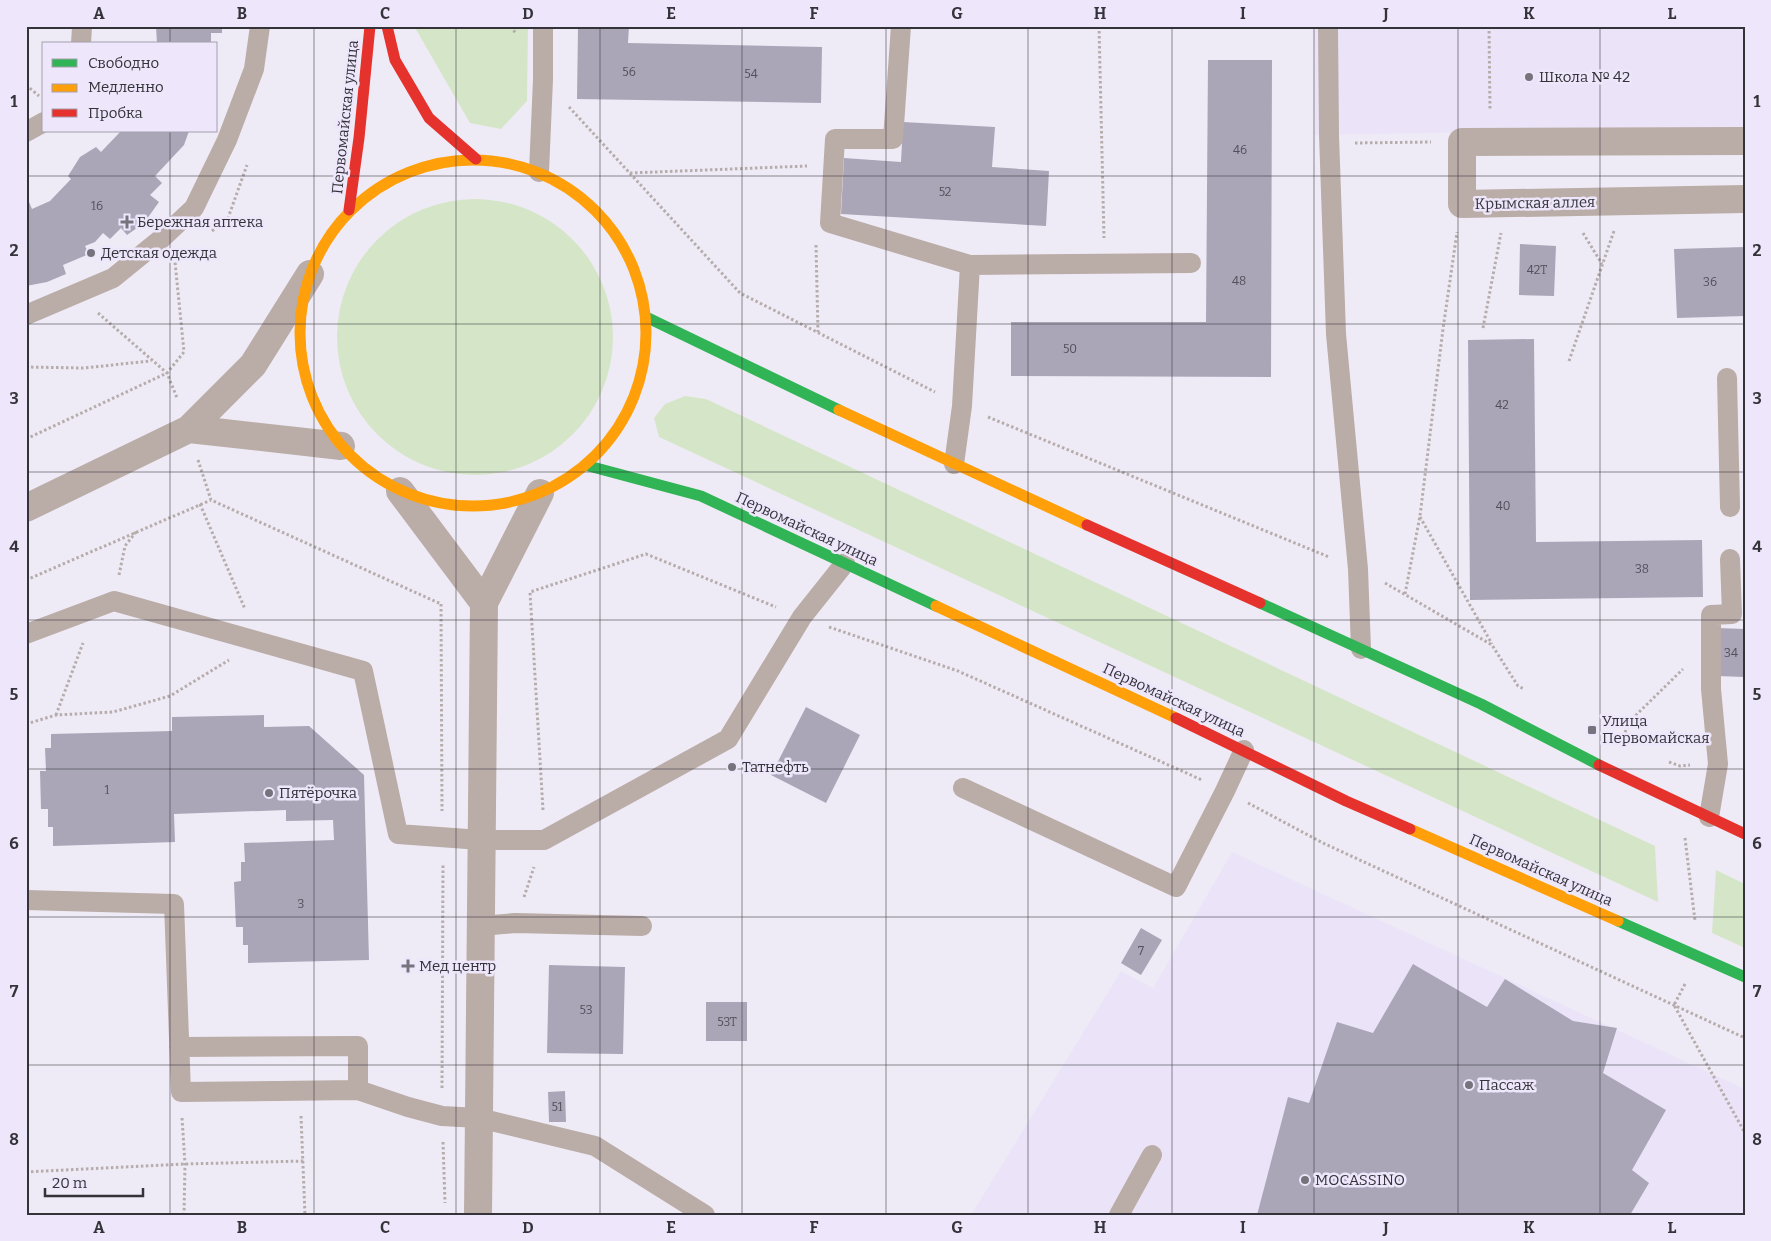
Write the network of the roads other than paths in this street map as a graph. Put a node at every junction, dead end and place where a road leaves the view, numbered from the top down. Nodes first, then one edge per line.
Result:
1 (82, 26) edge
2 (260, 26) edge
3 (370, 26) edge
4 (387, 26) edge
5 (543, 26) edge
6 (901, 26) edge
7 (1328, 26) edge
8 (81, 42) edge
9 (42, 123) edge
10 (26, 132) edge
11 (1745, 141) edge
12 (476, 159) junction
13 (539, 172) junction
14 (1745, 200) edge
15 (349, 210) junction
16 (1191, 263) dead end
17 (970, 265) junction
18 (310, 274) junction
19 (26, 315) edge
20 (646, 317) junction
21 (1728, 378) dead end
22 (189, 430) junction
23 (341, 446) junction
24 (954, 464) junction
25 (585, 465) junction
26 (400, 491) junction
27 (540, 493) junction
28 (1730, 507) dead end
29 (26, 508) edge
30 (1730, 559) dead end
31 (845, 563) junction
32 (484, 603) junction
33 (26, 634) edge
34 (1361, 649) junction
35 (1244, 750) junction
36 (963, 788) dead end
37 (1709, 817) junction
38 (1745, 834) edge
39 (481, 840) junction
40 (26, 900) edge
41 (480, 926) junction
42 (642, 926) dead end
43 (1745, 978) edge
44 (179, 1047) junction
45 (358, 1090) junction
46 (479, 1118) junction
47 (1152, 1155) dead end
48 (478, 1215) edge
49 (705, 1215) edge
50 (1119, 1215) edge

1 - 8 lane
2 - 19 lane
3 - 15 main road, Первомайская улица
4 - 12 main road
5 - 13 lane
6 - 17 lane
7 - 34 lane
9 - 10 lane
11 - 14 street, Крымская аллея
12 - 13 main road
12 - 15 main road
13 - 20 main road
15 - 18 main road
16 - 17 lane
17 - 24 lane
18 - 22 street
18 - 23 main road
20 - 24 main road
20 - 25 main road
21 - 28 lane
22 - 23 street
22 - 29 street
23 - 26 main road
24 - 34 main road
25 - 27 main road
25 - 31 main road, Первомайская улица
26 - 27 main road
26 - 32 street
27 - 32 street
30 - 37 lane
31 - 35 main road, Первомайская улица
31 - 39 lane
32 - 39 street
33 - 39 lane
34 - 37 main road
35 - 36 lane
35 - 43 main road, Первомайская улица
37 - 38 main road
39 - 41 street
40 - 44 lane
41 - 42 lane
41 - 46 street
44 - 45 lane
44 - 45 lane
45 - 46 lane
46 - 48 street
46 - 49 lane
47 - 50 lane

